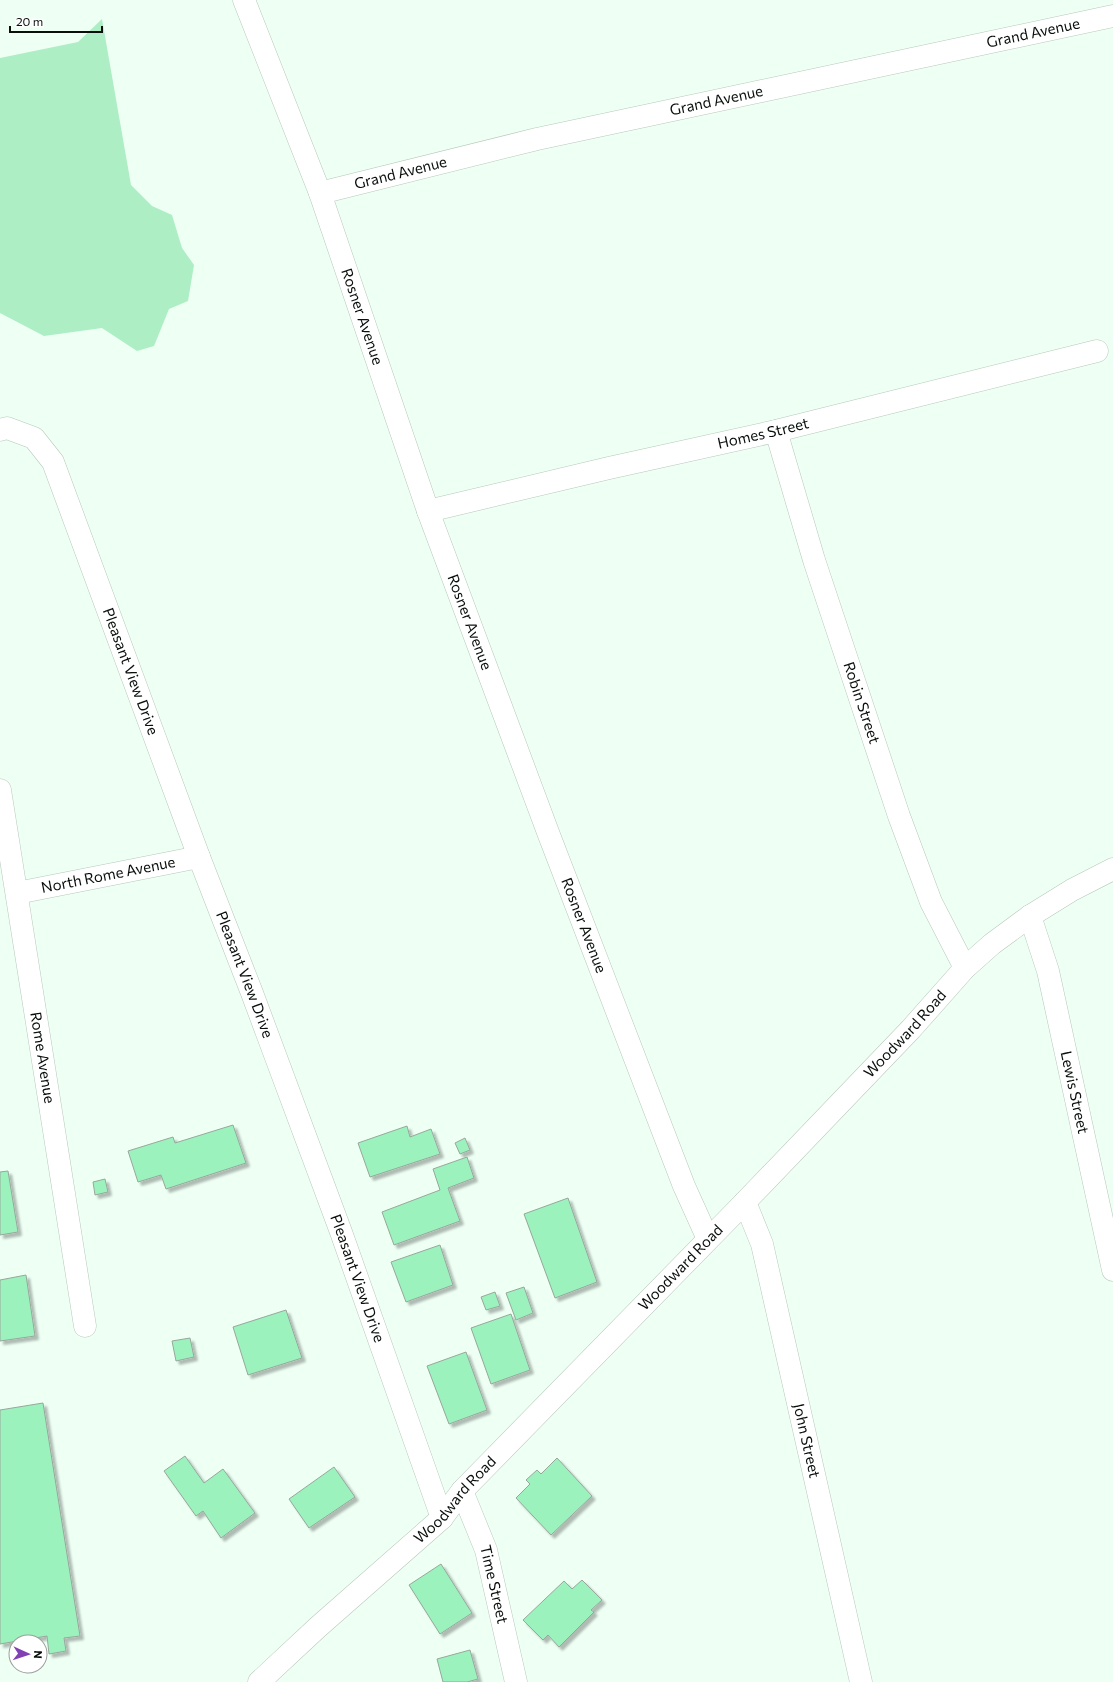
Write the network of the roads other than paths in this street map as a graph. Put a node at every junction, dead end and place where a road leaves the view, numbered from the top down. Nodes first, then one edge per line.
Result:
1 (244, 0) edge
2 (1113, 16) edge
3 (320, 193) junction
4 (1098, 351) dead end
5 (0, 430) edge
6 (776, 431) junction
7 (428, 511) junction
8 (0, 790) edge
9 (199, 858) junction
10 (1113, 869) edge
11 (18, 893) junction
12 (1030, 916) junction
13 (965, 968) junction
14 (745, 1202) junction
15 (708, 1239) junction
16 (1113, 1270) edge
17 (85, 1326) dead end
18 (462, 1491) junction
19 (442, 1518) junction
20 (260, 1682) edge
21 (516, 1682) edge
22 (861, 1682) edge

1 - 3 street, Rosner Avenue
2 - 3 street, Grand Avenue
3 - 7 street, Rosner Avenue
4 - 6 street, Homes Street
5 - 9 street, Pleasant View Drive
6 - 7 street, Homes Street
6 - 13 street, Robin Street
7 - 15 street, Rosner Avenue
8 - 11 street, Rome Avenue
9 - 11 street, North Rome Avenue
9 - 19 street, Pleasant View Drive
10 - 12 street, Woodward Road
11 - 17 street, Rome Avenue
12 - 13 street, Woodward Road
12 - 16 street, Lewis Street
13 - 14 street, Woodward Road
14 - 15 street, Woodward Road
14 - 22 street, John Street
15 - 18 street, Woodward Road
18 - 19 street, Woodward Road
18 - 21 street, Time Street
19 - 20 street, Woodward Road

